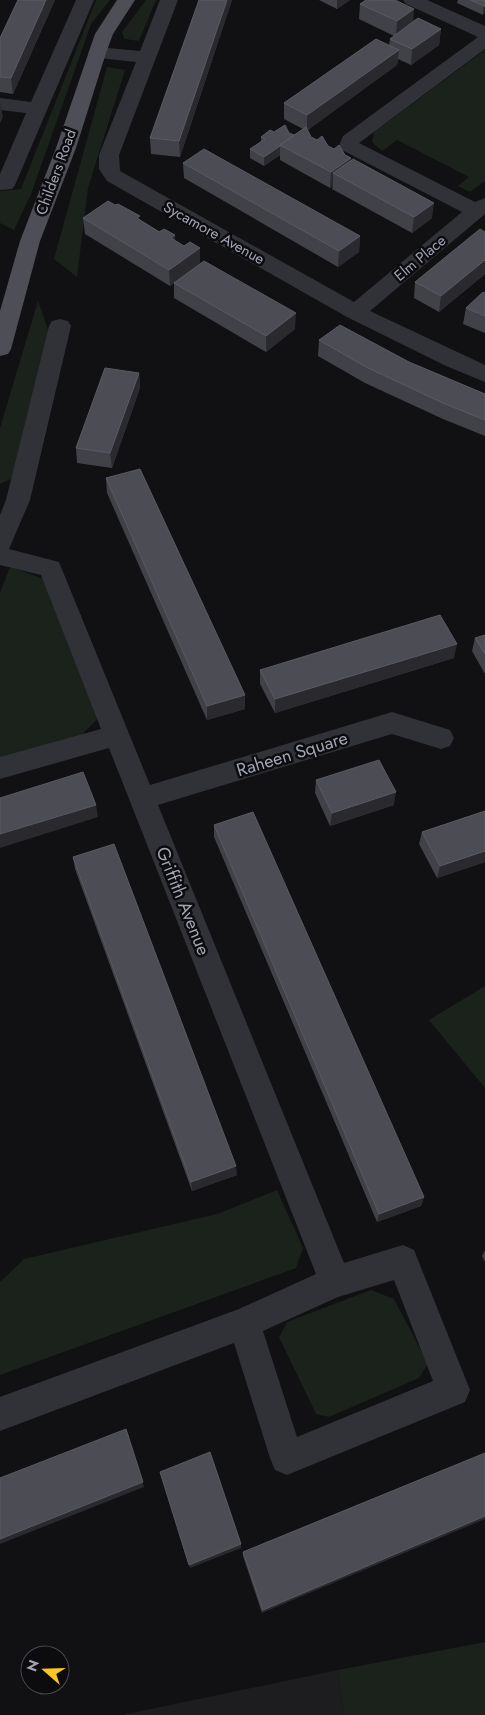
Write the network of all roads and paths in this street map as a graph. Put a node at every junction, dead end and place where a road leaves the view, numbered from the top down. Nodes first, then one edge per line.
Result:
1 (85, 0) edge
2 (126, 0) edge
3 (169, 0) edge
4 (412, 0) edge
5 (485, 33) edge
6 (485, 40) edge
7 (97, 53) junction
8 (146, 57) junction
9 (0, 104) edge
10 (38, 108) junction
11 (5, 185) dead end
12 (481, 207) edge
13 (355, 312) junction
14 (60, 326) dead end
15 (0, 349) edge
16 (485, 374) edge
17 (9, 500) edge
18 (0, 544) edge
19 (0, 556) edge
20 (116, 735) junction
21 (441, 738) dead end
22 (0, 768) edge
23 (142, 799) junction
24 (335, 1282) junction
25 (244, 1323) junction
26 (0, 1414) edge

1 - 10 street
2 - 7 main road, Childers Road
3 - 8 street, Sycamore Avenue
4 - 5 street
6 - 12 street
7 - 8 street
7 - 15 main road, Childers Road
8 - 13 street, Sycamore Avenue
9 - 10 street
10 - 11 street
12 - 13 street, Elm Place
13 - 16 street, Sycamore Avenue
14 - 17 street
17 - 18 street
19 - 20 street, Griffith Avenue
20 - 22 street
20 - 23 street, Griffith Avenue
21 - 23 street, Raheen Square
23 - 24 street, Griffith Avenue
24 - 25 street
24 - 25 street
25 - 26 street

